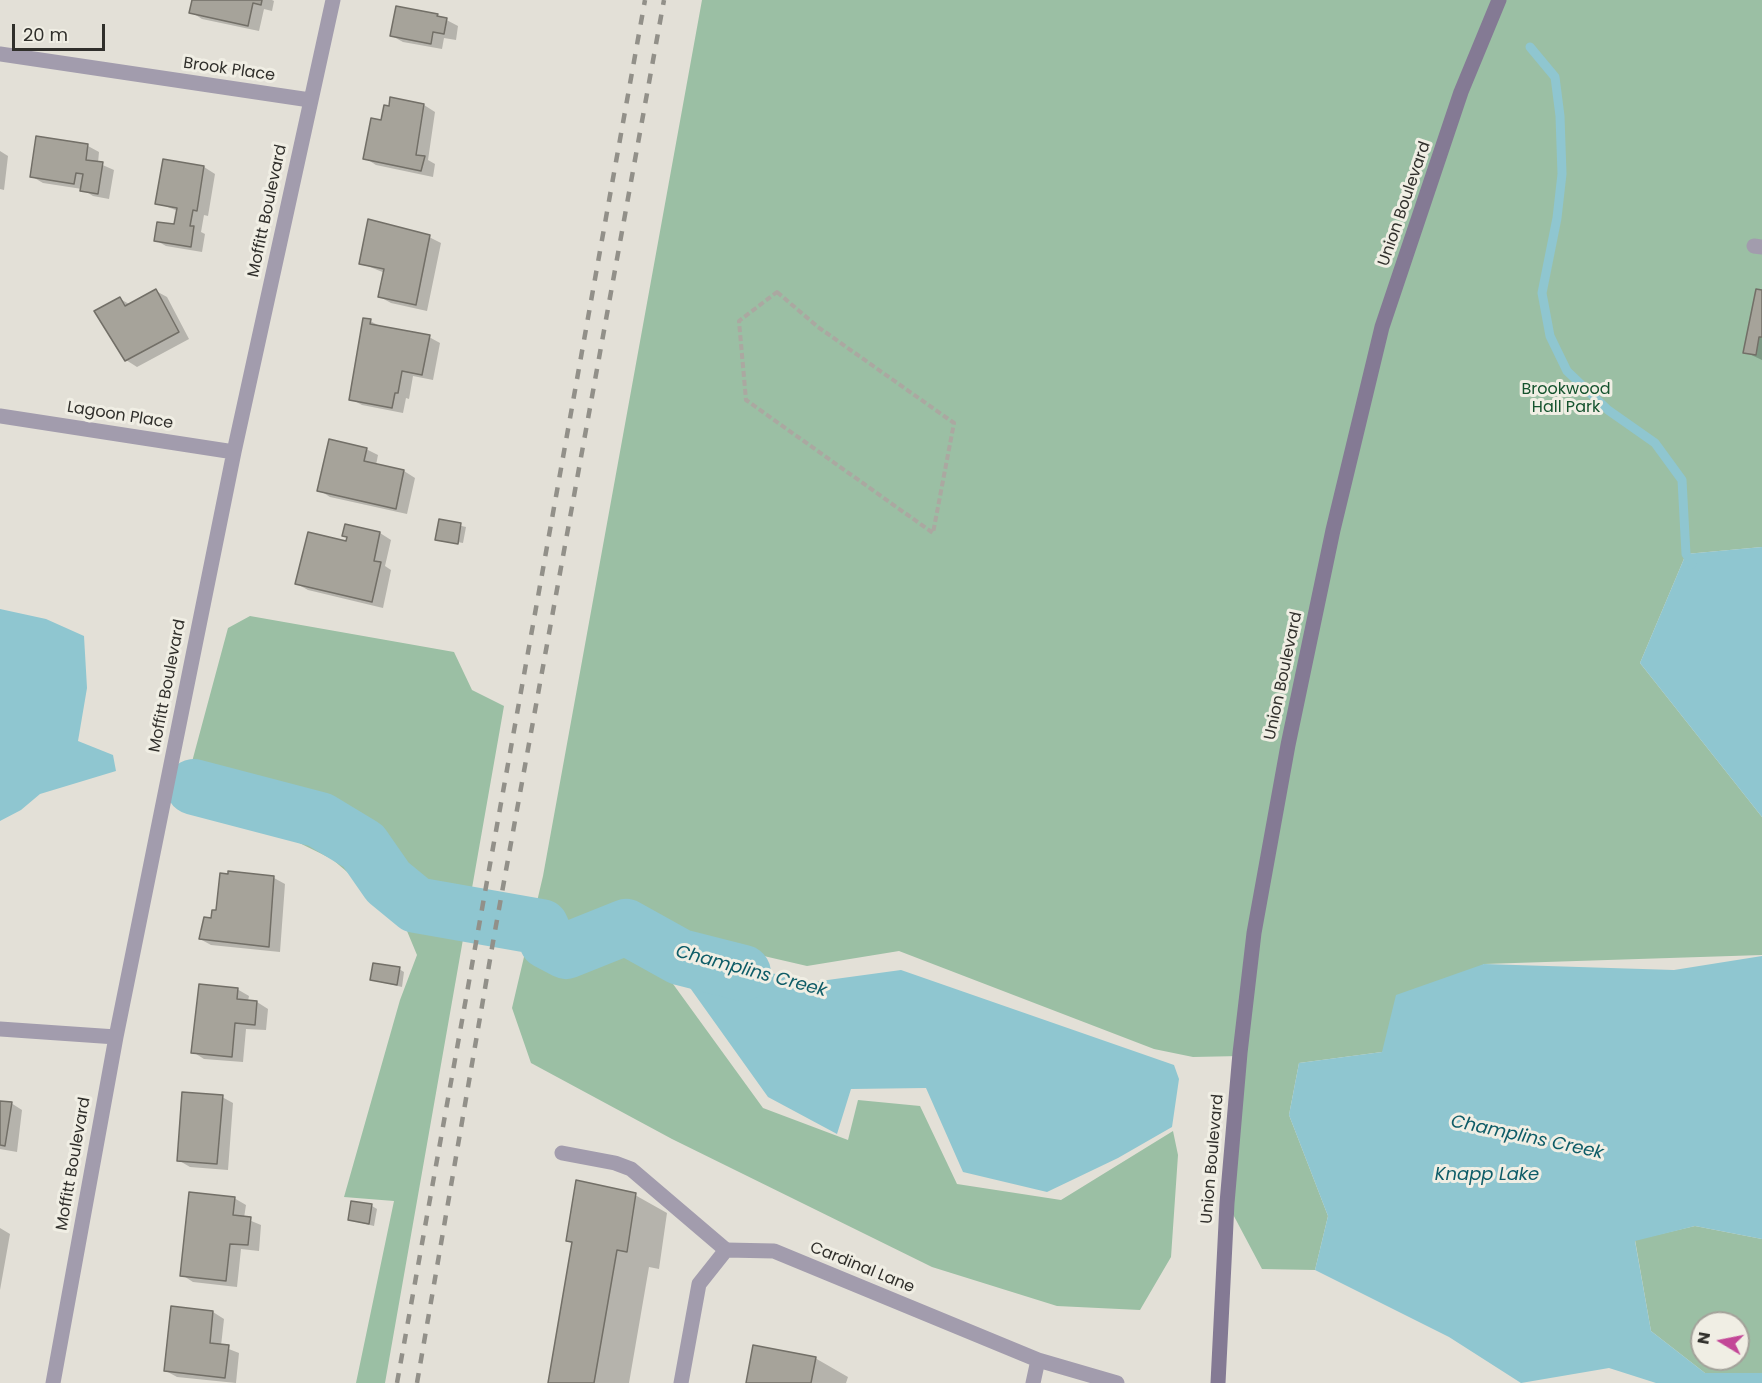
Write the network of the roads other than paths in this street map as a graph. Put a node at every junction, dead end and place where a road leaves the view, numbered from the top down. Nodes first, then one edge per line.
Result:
1 (333, 0) edge
2 (1499, 0) edge
3 (0, 54) edge
4 (310, 100) junction
5 (0, 416) edge
6 (234, 452) junction
7 (0, 1029) edge
8 (116, 1037) junction
9 (562, 1153) dead end
10 (726, 1250) junction
11 (1038, 1360) junction
12 (53, 1383) edge
13 (681, 1383) edge
14 (1033, 1383) edge
15 (1117, 1383) edge
16 (1218, 1383) edge

1 - 4 street, Moffitt Boulevard
2 - 16 main road, Union Boulevard
3 - 4 street, Brook Place
4 - 6 street, Moffitt Boulevard
5 - 6 street, Lagoon Place
6 - 8 street, Moffitt Boulevard
7 - 8 street
8 - 12 street, Moffitt Boulevard
9 - 10 street
10 - 11 street, Cardinal Lane
10 - 13 street
11 - 14 street
11 - 15 street, Cardinal Lane

